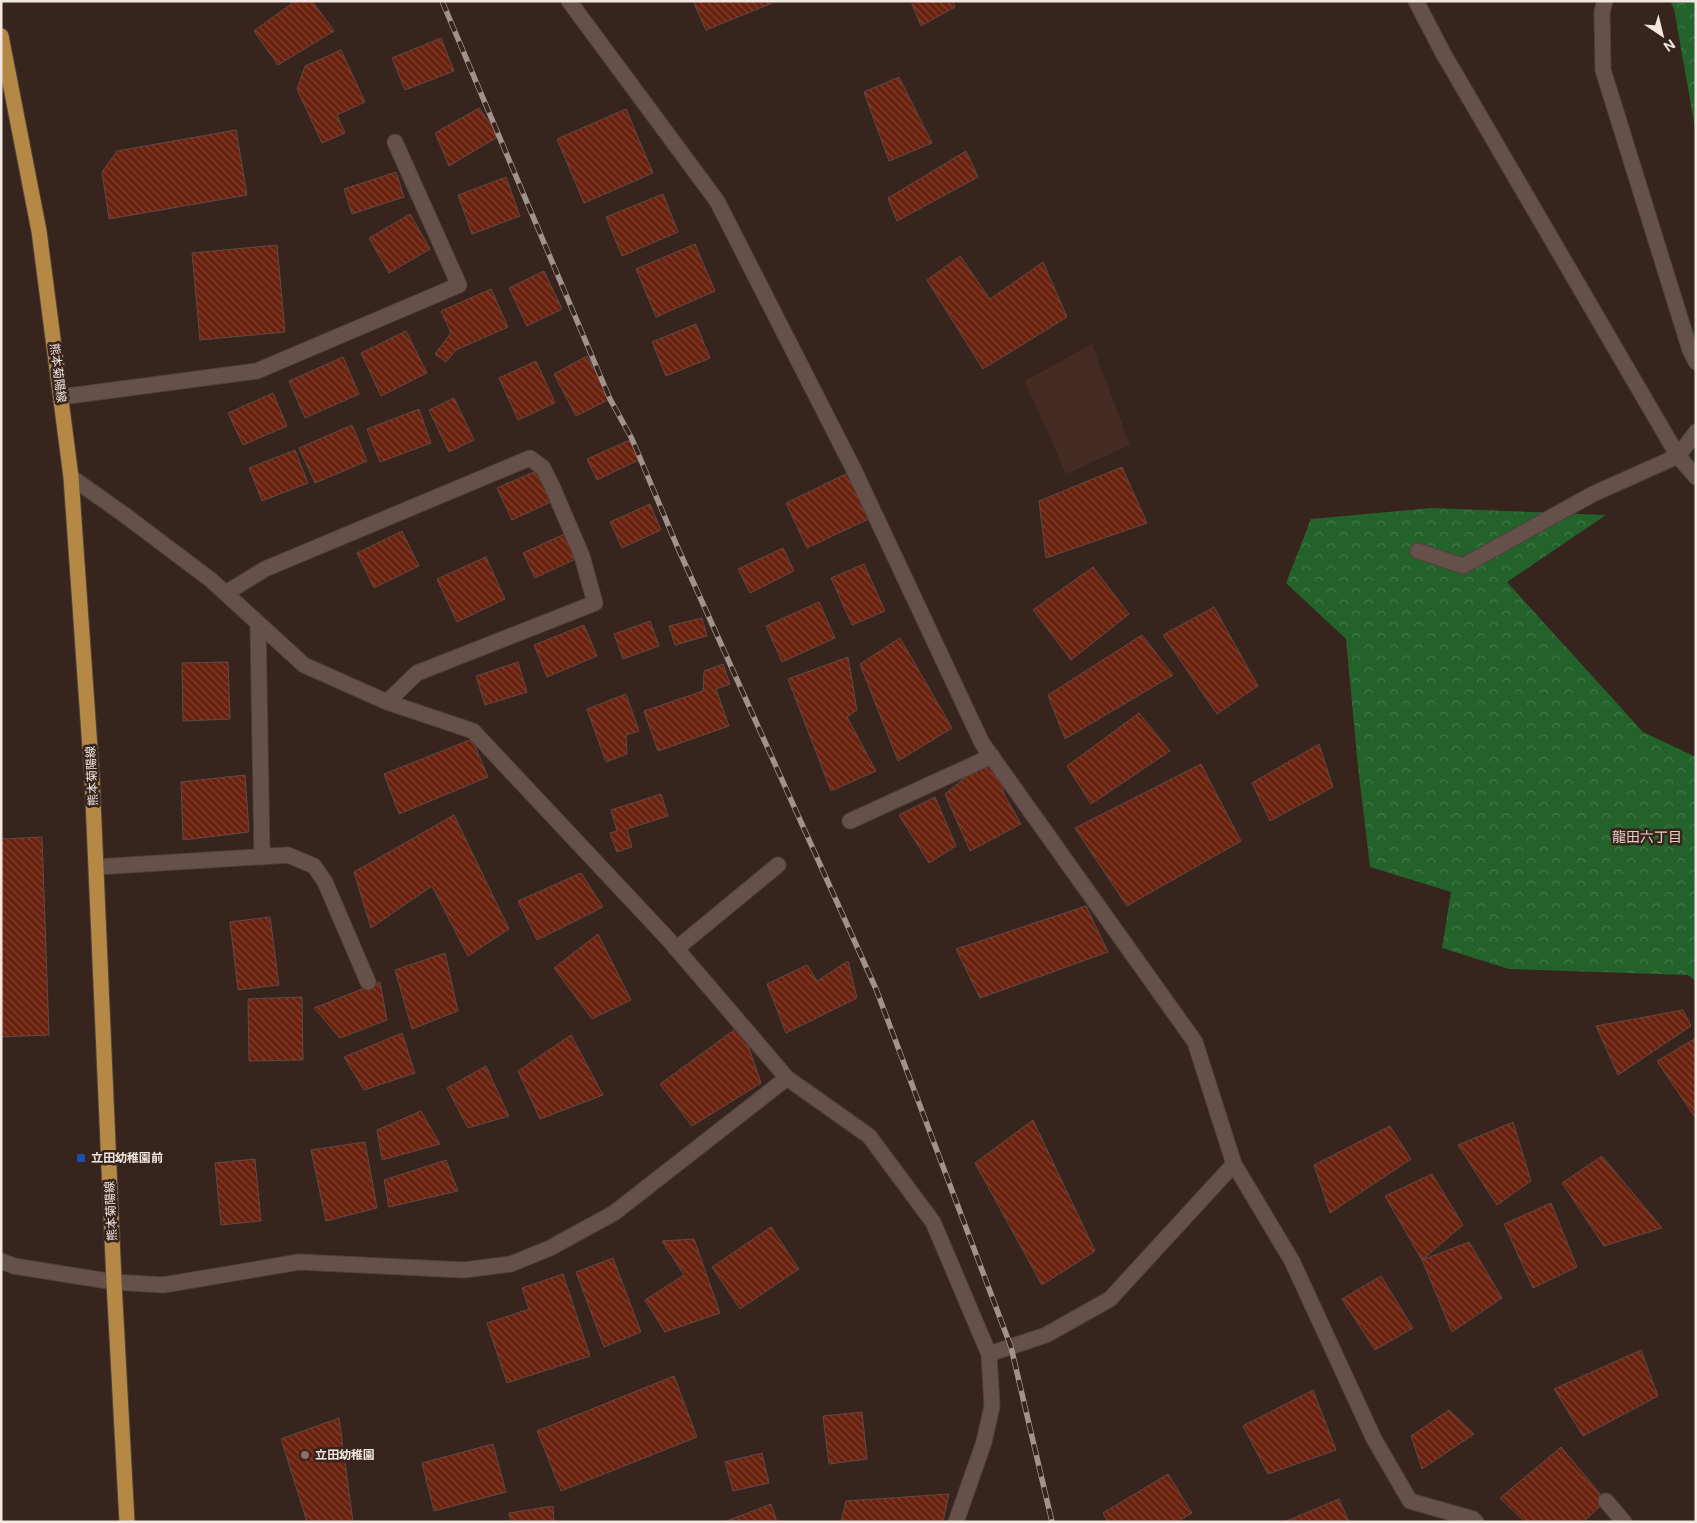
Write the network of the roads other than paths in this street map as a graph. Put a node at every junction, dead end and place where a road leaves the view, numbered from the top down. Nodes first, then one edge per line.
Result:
1 (569, 1) edge
2 (1416, 1) edge
3 (1605, 1) edge
4 (1, 36) edge
5 (395, 142) dead end
6 (1696, 362) edge
7 (61, 397) junction
8 (1696, 432) edge
9 (1678, 456) junction
10 (71, 477) junction
11 (1696, 477) edge
12 (1418, 551) dead end
13 (226, 593) junction
14 (258, 624) junction
15 (387, 702) junction
16 (992, 756) junction
17 (850, 820) dead end
18 (262, 857) junction
19 (778, 865) dead end
20 (96, 866) junction
21 (676, 949) junction
22 (368, 982) dead end
23 (787, 1078) junction
24 (1234, 1164) junction
25 (1, 1261) edge
26 (114, 1282) junction
27 (989, 1354) junction
28 (1606, 1501) dead end
29 (127, 1522) edge
30 (956, 1522) edge
31 (1476, 1522) edge
32 (1624, 1522) edge

1 - 16 street
2 - 9 street
3 - 6 street
4 - 7 main road, 熊本菊陽線
5 - 7 street
7 - 10 main road, 熊本菊陽線
8 - 9 street
9 - 11 street
9 - 12 street
10 - 13 street
10 - 20 main road, 熊本菊陽線
13 - 14 street
13 - 15 street
14 - 15 street
14 - 18 street
15 - 21 street
16 - 17 street
16 - 24 street
18 - 20 street
18 - 22 street
19 - 21 street
20 - 26 main road, 熊本菊陽線
21 - 23 street
23 - 26 street
23 - 27 street
24 - 27 street
24 - 31 street
25 - 26 street
26 - 29 main road, 熊本菊陽線
27 - 30 street
28 - 32 street

